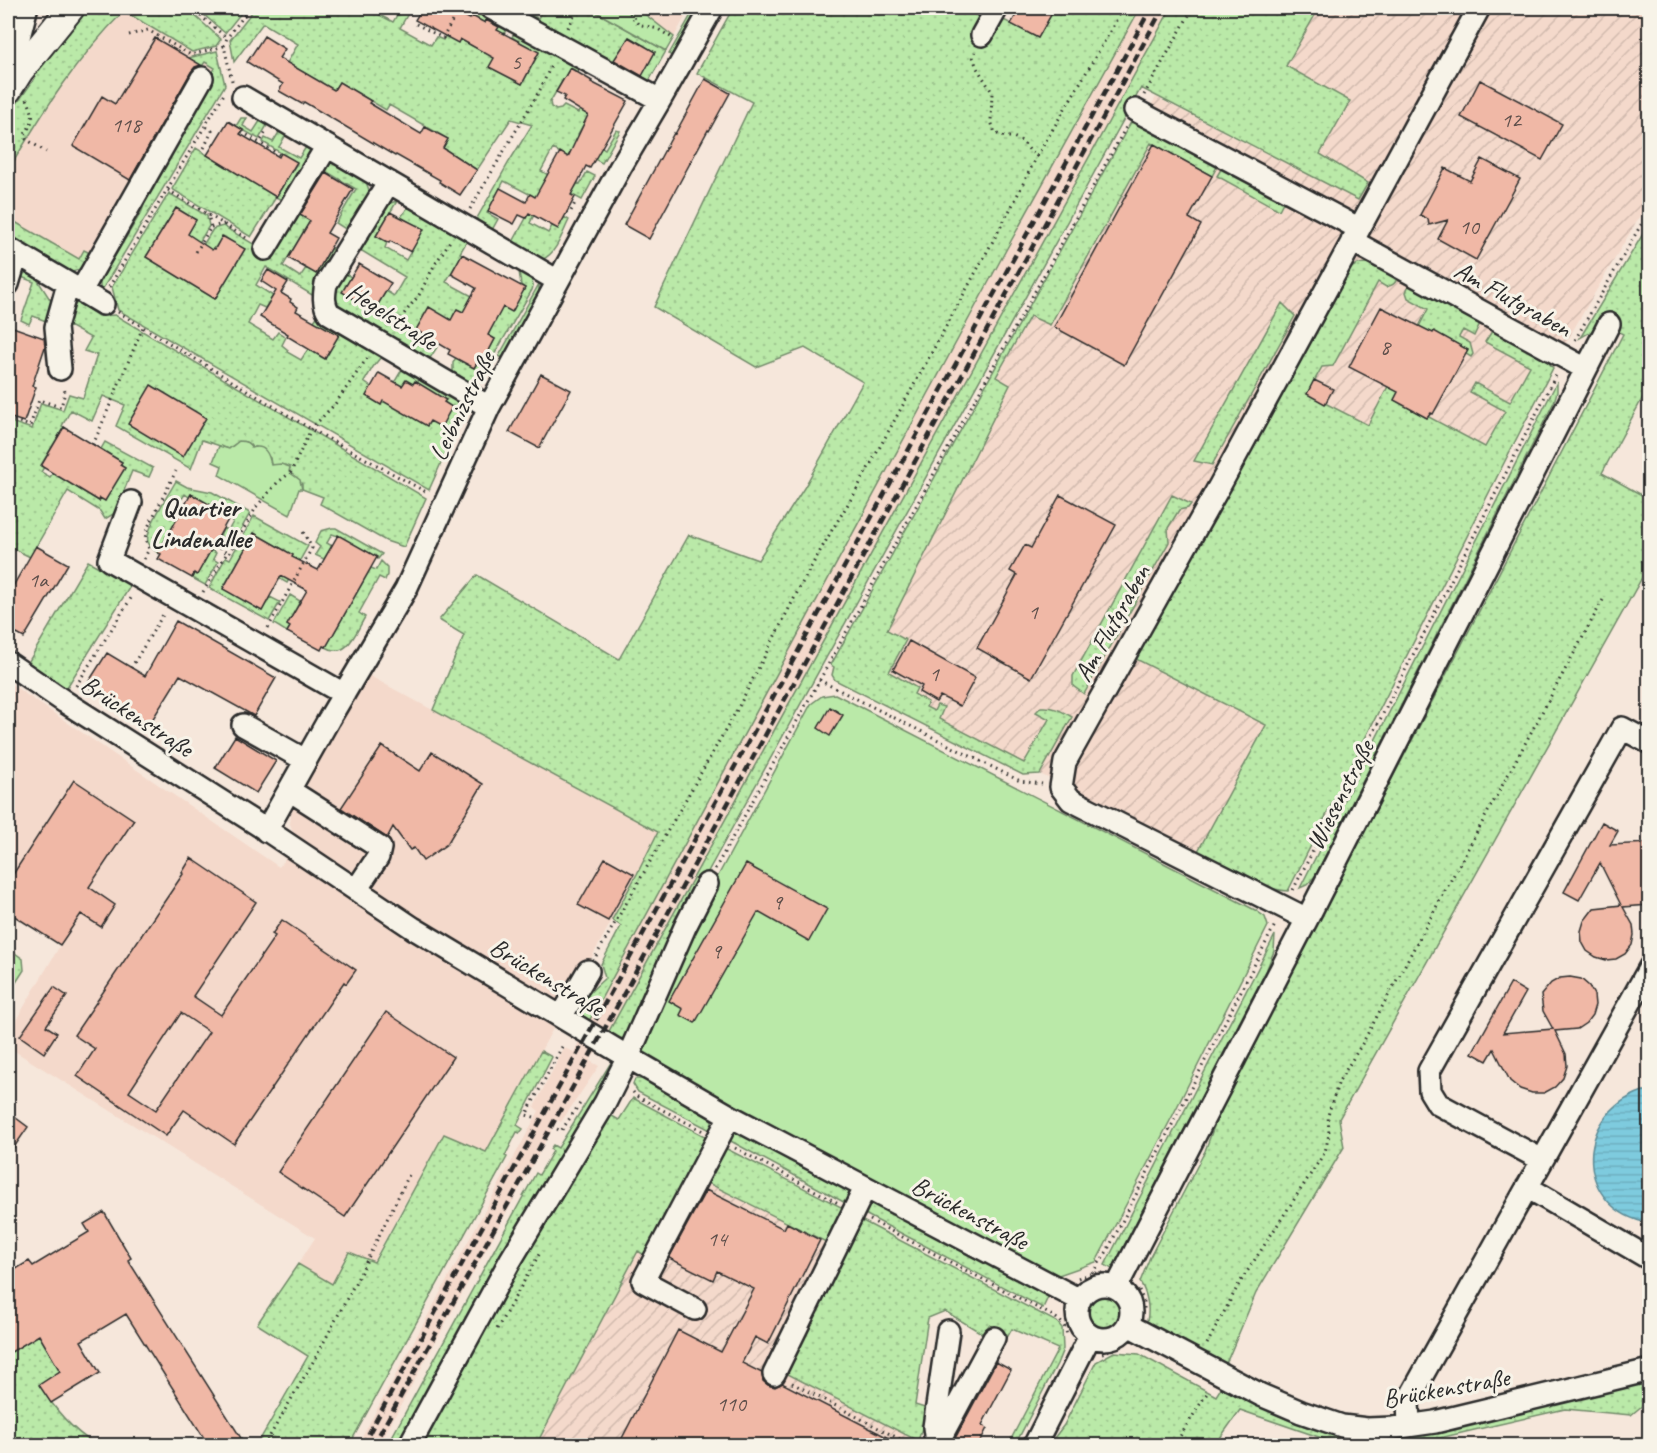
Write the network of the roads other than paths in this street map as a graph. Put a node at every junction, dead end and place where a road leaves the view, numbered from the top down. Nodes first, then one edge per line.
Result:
1 (71, 8) edge
2 (491, 8) edge
3 (712, 8) edge
4 (997, 8) edge
5 (1479, 8) edge
6 (26, 10) dead end
7 (982, 35) road end
8 (202, 78) dead end
9 (18, 86) edge
10 (243, 97) dead end
11 (660, 100) junction
12 (1135, 110) road end
13 (327, 146) junction
14 (388, 182) junction
15 (1355, 235) junction
16 (265, 249) road end
17 (13, 251) edge
18 (558, 280) junction
19 (8, 284) edge
20 (75, 287) junction
21 (109, 299) road end
22 (1609, 324) dead end
23 (60, 369) dead end
24 (1586, 369) junction
25 (489, 407) junction
26 (131, 502) dead end
27 (8, 663) edge
28 (344, 694) junction
29 (243, 725) dead end
30 (1650, 743) edge
31 (298, 756) dead end
32 (289, 790) junction
33 (266, 831) junction
34 (707, 884) road end
35 (356, 890) junction
36 (1307, 919) junction
37 (1650, 967) edge
38 (588, 970) road end
39 (561, 1017) junction
40 (625, 1062) junction
41 (730, 1116) junction
42 (1542, 1160) junction
43 (1527, 1187) junction
44 (865, 1188) junction
45 (1650, 1259) edge
46 (1110, 1280) junction
47 (1076, 1290) junction
48 (695, 1309) dead end
49 (1134, 1327) junction
50 (948, 1331) dead end
51 (994, 1338) dead end
52 (1096, 1345) junction
53 (1650, 1370) edge
54 (774, 1374) road end
55 (1409, 1426) junction
56 (938, 1445) edge
57 (409, 1446) edge
58 (1034, 1446) edge

1 - 9 main road
2 - 11 street
3 - 11 street, Leibnizstraße
4 - 7 street
5 - 15 street, Am Flutgraben
6 - 9 street
8 - 20 street
10 - 13 street
11 - 18 street, Leibnizstraße
12 - 15 street
13 - 14 street
13 - 16 street
14 - 18 street
14 - 25 street, Hegelstraße
15 - 24 street, Am Flutgraben
15 - 36 street, Am Flutgraben
17 - 19 street
17 - 20 street
18 - 25 street, Leibnizstraße
20 - 21 street
20 - 23 street
22 - 24 street, Wiesenstraße
24 - 36 street, Wiesenstraße
25 - 28 street, Leibnizstraße
26 - 28 street
27 - 33 street, Brückenstraße
28 - 32 street, Leibnizstraße
29 - 31 street
30 - 42 street
32 - 33 street, Leibnizstraße
32 - 35 street
33 - 35 street, Brückenstraße
34 - 40 street
35 - 39 street, Brückenstraße
36 - 46 street, Wiesenstraße
37 - 42 street
38 - 39 street
39 - 40 street, Brückenstraße
40 - 41 street, Brückenstraße
40 - 57 street
41 - 44 street, Brückenstraße
41 - 48 street
42 - 43 street
43 - 45 street
43 - 55 street
44 - 47 street, Brückenstraße
44 - 54 street
46 - 47 street
46 - 49 street
47 - 52 street
49 - 52 street
49 - 55 street, Brückenstraße
50 - 56 street
51 - 56 street
52 - 58 street
53 - 55 street, Brückenstraße

